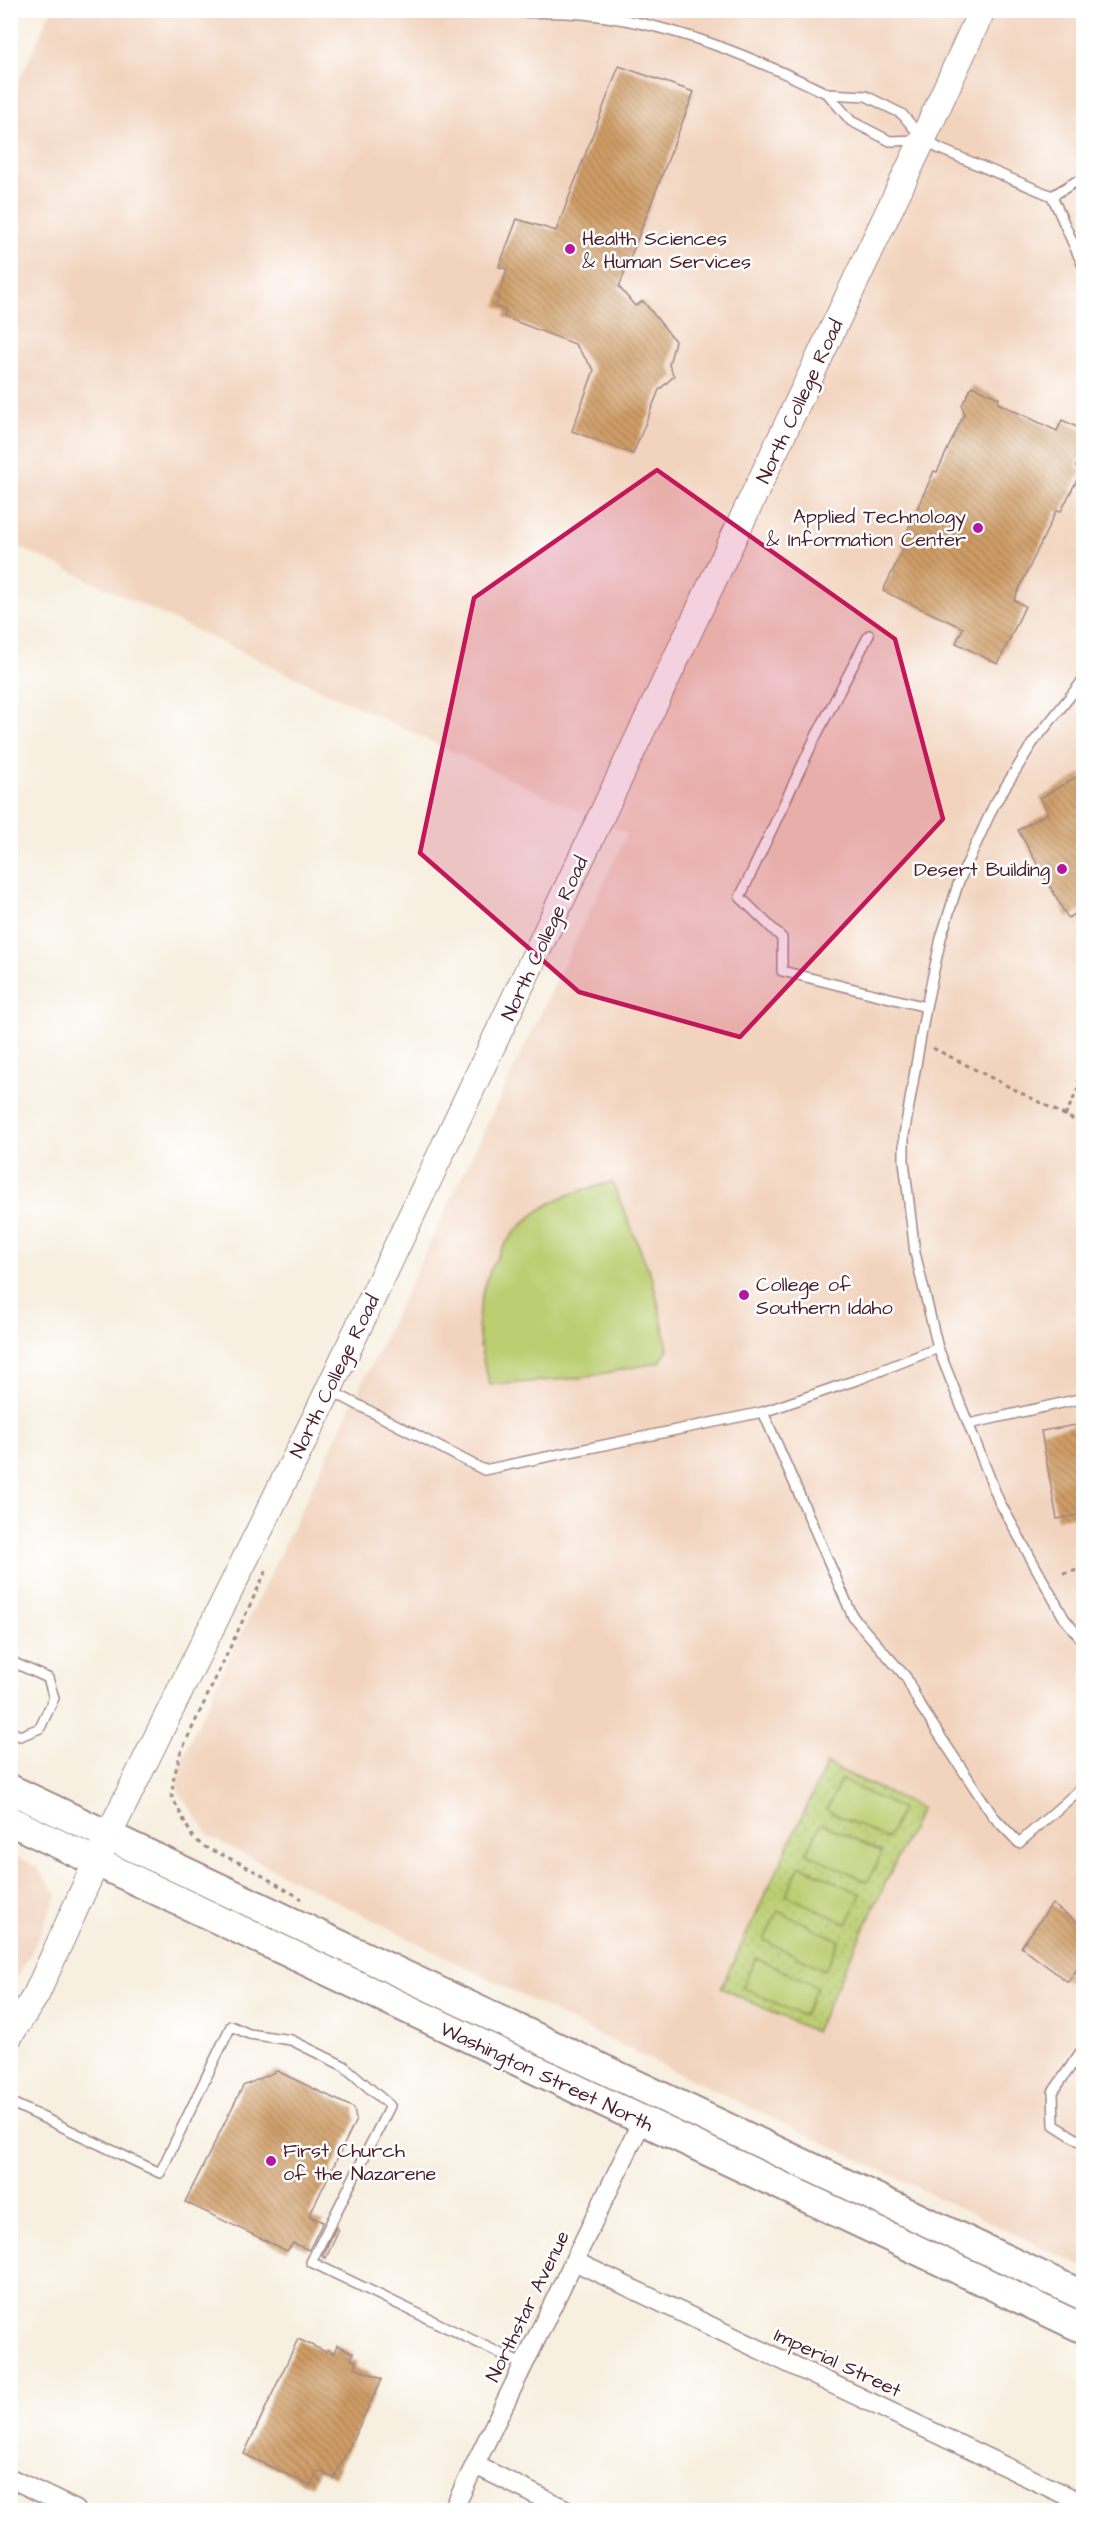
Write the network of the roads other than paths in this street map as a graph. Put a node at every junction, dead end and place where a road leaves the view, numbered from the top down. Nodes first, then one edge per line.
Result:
1 (982, 10) edge
2 (518, 12) dead end
3 (828, 94) junction
4 (923, 139) junction
5 (1083, 180) edge
6 (1052, 196) junction
7 (1083, 268) edge
8 (870, 635) dead end
9 (1083, 679) edge
10 (926, 1007) junction
11 (938, 1348) junction
12 (328, 1389) junction
13 (1083, 1398) edge
14 (763, 1412) junction
15 (969, 1424) junction
16 (1083, 1643) edge
17 (10, 1661) edge
18 (10, 1731) edge
19 (1083, 1786) edge
20 (10, 1789) edge
21 (10, 1821) edge
22 (102, 1848) junction
23 (10, 2035) edge
24 (1083, 2047) edge
25 (10, 2103) edge
26 (642, 2121) junction
27 (1083, 2144) edge
28 (574, 2261) junction
29 (1083, 2296) edge
30 (1083, 2329) edge
31 (524, 2365) junction
32 (475, 2465) junction
33 (10, 2478) edge
34 (1083, 2504) edge
35 (76, 2511) edge
36 (453, 2511) edge
37 (567, 2511) edge

1 - 4 street, North College Road
2 - 3 lane
3 - 4 lane
3 - 4 lane
4 - 6 lane
4 - 12 street, North College Road
5 - 6 lane
6 - 7 lane
8 - 10 lane
9 - 10 lane
10 - 11 lane
11 - 14 lane
11 - 15 lane
12 - 14 lane
12 - 22 street, North College Road
13 - 15 lane
14 - 19 lane
15 - 16 lane
17 - 18 lane
20 - 22 main road, Washington Street North
21 - 22 main road, Washington Street North
22 - 23 street, North College Road
22 - 26 main road, Washington Street North
22 - 29 main road, Washington Street North
24 - 27 lane
25 - 31 lane
26 - 28 street, Northstar Avenue
26 - 30 main road, Washington Street North
28 - 31 street, Northstar Avenue
28 - 34 street, Imperial Street
31 - 32 street, Northstar Avenue
32 - 36 street, Northstar Avenue
32 - 37 street
33 - 35 street

